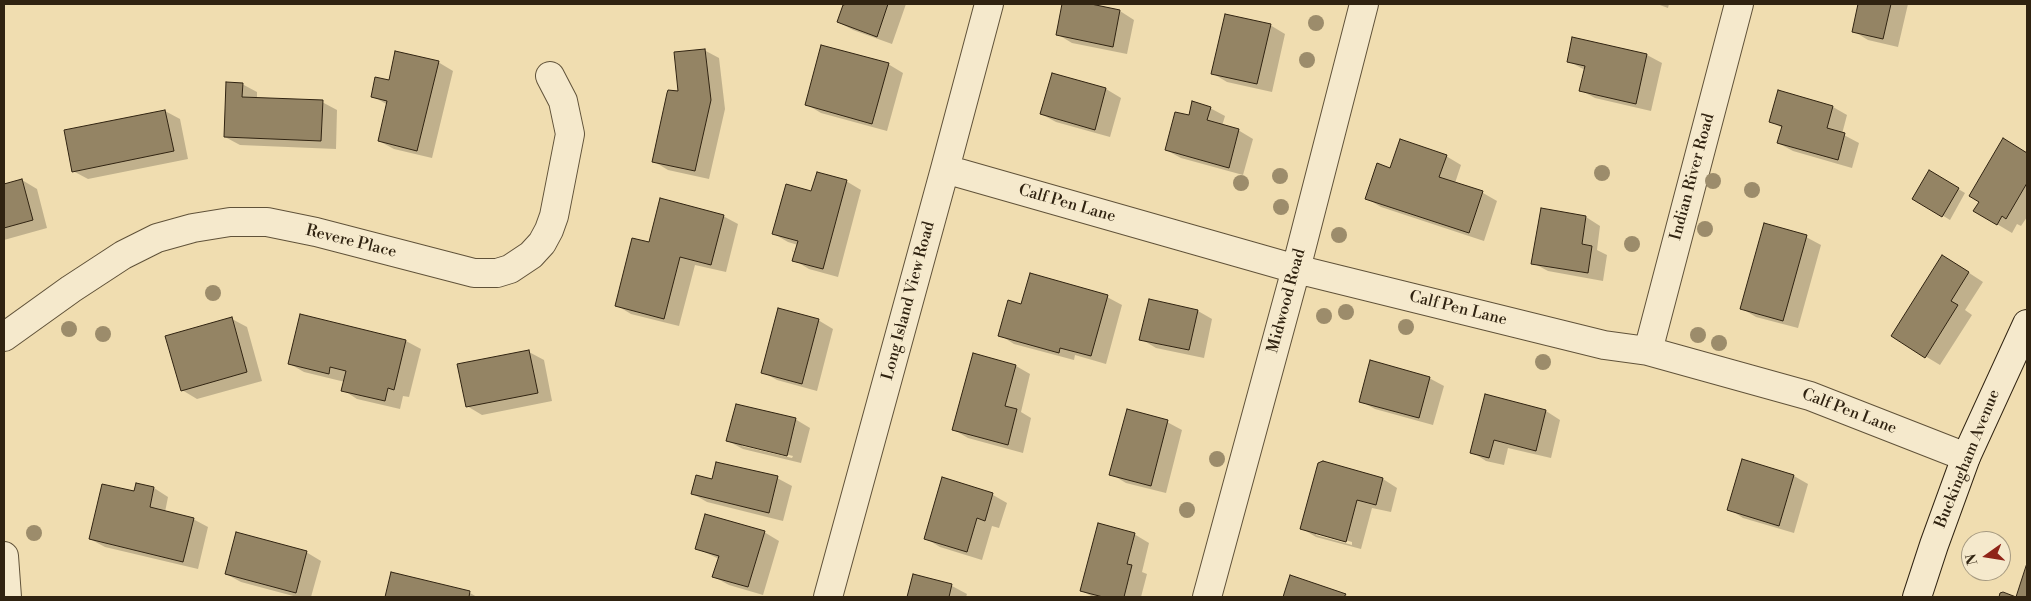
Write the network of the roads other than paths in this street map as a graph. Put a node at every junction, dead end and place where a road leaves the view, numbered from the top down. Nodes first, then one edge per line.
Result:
1 (989, 4) edge
2 (1364, 4) edge
3 (1739, 4) edge
4 (550, 76) dead end
5 (946, 169) junction
6 (1296, 269) junction
7 (2027, 324) edge
8 (4, 337) edge
9 (1648, 350) junction
10 (1966, 457) junction
11 (4, 556) edge
12 (6, 597) edge
13 (828, 597) edge
14 (1207, 597) edge
15 (1918, 597) edge

1 - 5 street, Long Island View Road
2 - 6 street, Midwood Road
3 - 9 street, Indian River Road
4 - 8 street, Revere Place
5 - 6 street, Calf Pen Lane
5 - 13 street, Long Island View Road
6 - 9 street, Calf Pen Lane
6 - 14 street, Midwood Road
7 - 10 street, Buckingham Avenue
9 - 10 street, Calf Pen Lane
10 - 15 street, Buckingham Avenue
11 - 12 street

